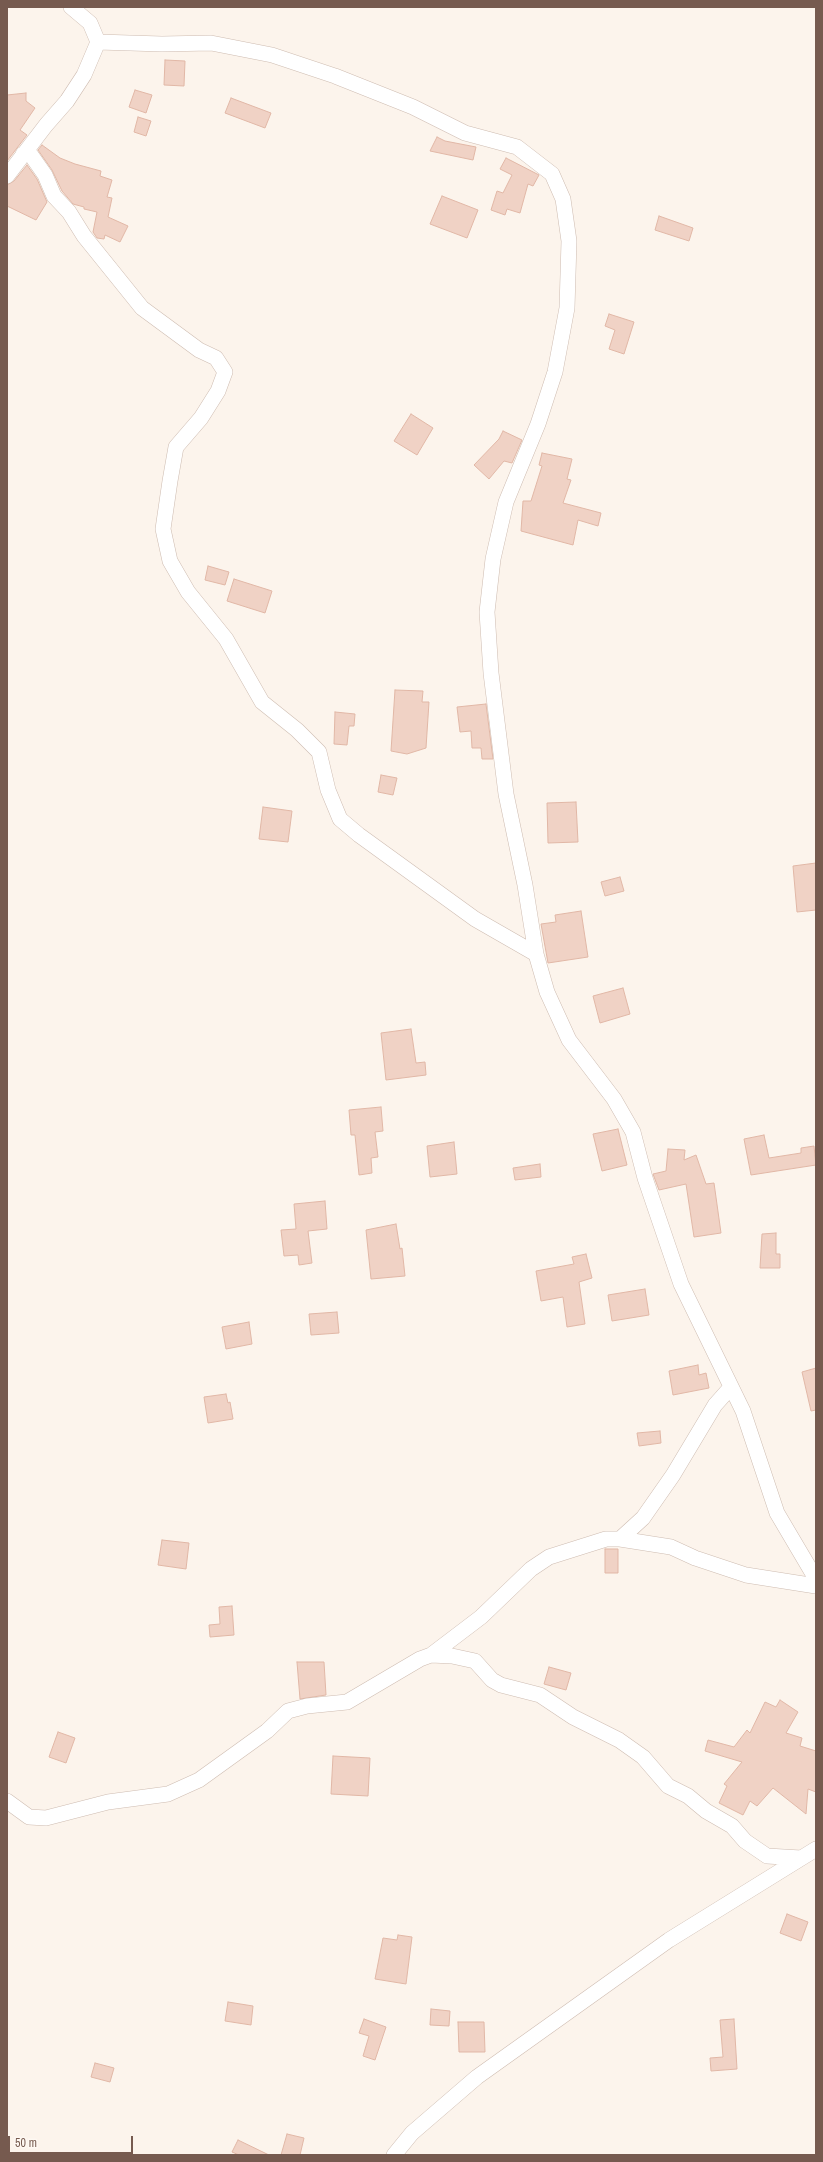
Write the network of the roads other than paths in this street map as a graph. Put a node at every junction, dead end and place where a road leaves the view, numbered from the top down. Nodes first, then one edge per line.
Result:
1 (71, 7) edge
2 (98, 42) junction
3 (23, 154) junction
4 (7, 176) edge
5 (536, 954) junction
6 (731, 1387) junction
7 (620, 1539) junction
8 (816, 1579) edge
9 (816, 1586) edge
10 (431, 1655) junction
11 (7, 1801) edge
12 (816, 1849) edge
13 (801, 1858) junction
14 (394, 2155) edge

1 - 2 street
2 - 3 street
2 - 5 street
3 - 4 street
3 - 5 street
5 - 6 street
6 - 7 street
6 - 8 street
7 - 9 street
7 - 10 street
10 - 11 street
10 - 13 street
12 - 13 street
13 - 14 street

